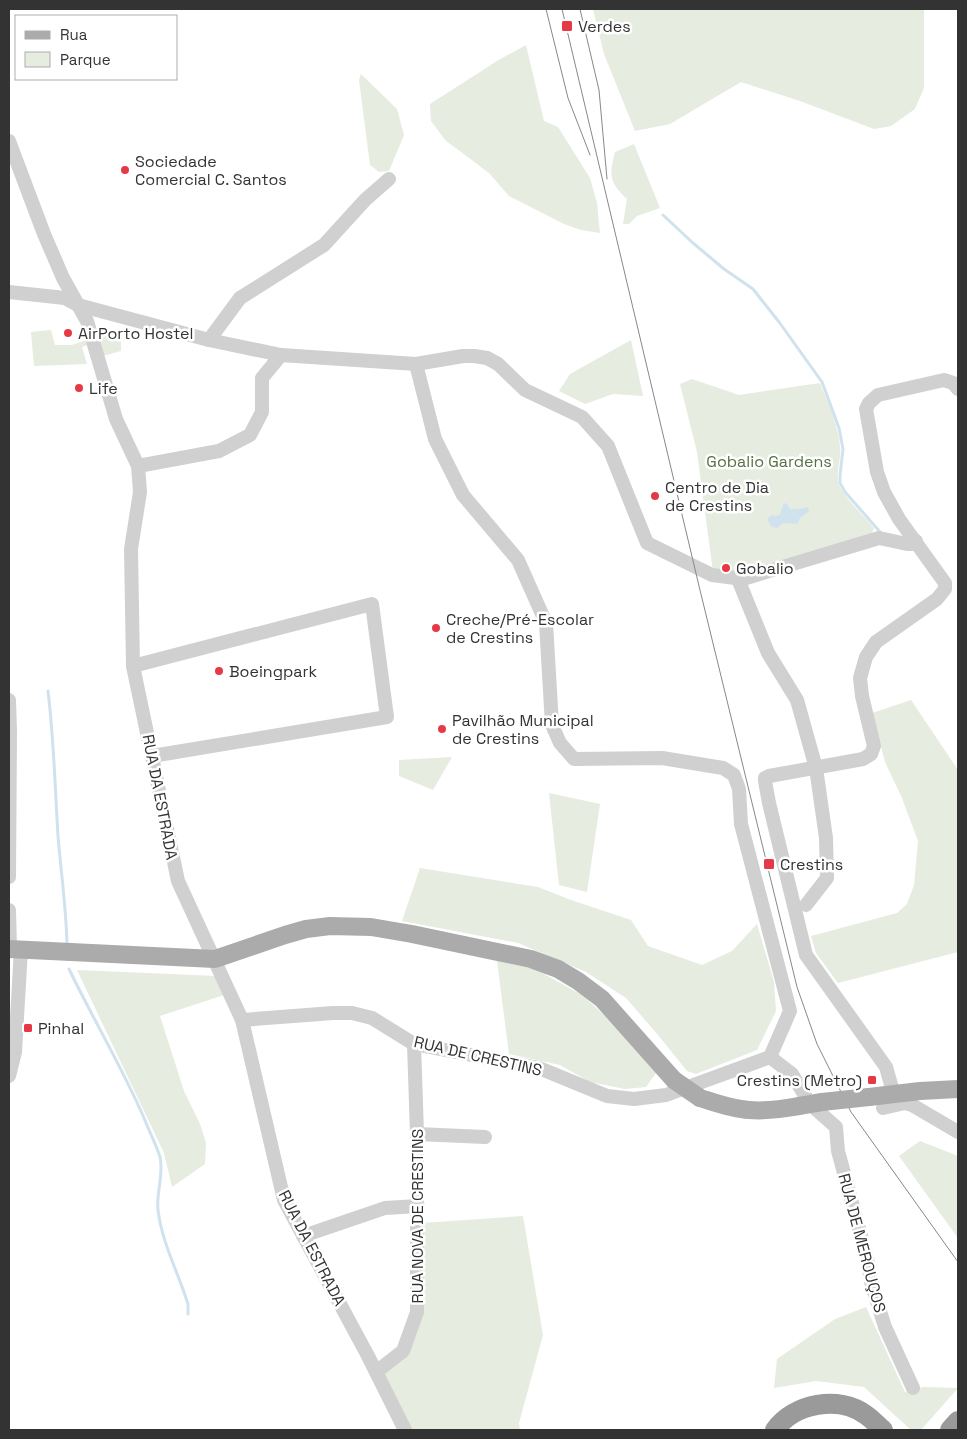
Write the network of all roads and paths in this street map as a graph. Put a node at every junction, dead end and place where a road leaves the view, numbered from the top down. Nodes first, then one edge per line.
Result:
1 (9, 141) edge
2 (389, 179) dead end
3 (9, 292) edge
4 (78, 305) junction
5 (209, 340) junction
6 (281, 355) junction
7 (416, 364) junction
8 (958, 389) edge
9 (138, 466) junction
10 (916, 541) junction
11 (738, 579) junction
12 (133, 666) junction
13 (9, 700) edge
14 (152, 756) junction
15 (816, 768) junction
16 (9, 877) edge
17 (806, 905) dead end
18 (9, 910) edge
19 (13, 949) edge
20 (215, 959) junction
21 (242, 1020) junction
22 (414, 1044) junction
23 (770, 1057) junction
24 (9, 1076) edge
25 (958, 1089) edge
26 (882, 1100) junction
27 (816, 1103) junction
28 (958, 1132) edge
29 (417, 1134) junction
30 (485, 1136) dead end
31 (418, 1206) junction
32 (303, 1236) junction
33 (376, 1372) junction
34 (913, 1388) dead end
35 (958, 1421) edge
36 (405, 1430) edge
37 (775, 1430) edge
38 (791, 1430) edge
39 (870, 1430) edge
40 (883, 1430) edge
41 (950, 1430) edge

1 - 4 street, RUA DA ESTRADA
2 - 5 street
3 - 4 street
4 - 5 street
4 - 9 street, RUA DA ESTRADA
5 - 6 street
6 - 7 street
6 - 9 street
7 - 11 street
7 - 23 street
8 - 10 street
9 - 12 street, RUA DA ESTRADA
10 - 11 street
10 - 15 street
11 - 15 street
12 - 14 street, RUA DA ESTRADA
12 - 14 street
13 - 16 street
14 - 20 street, RUA DA ESTRADA
15 - 17 street
15 - 26 street
18 - 19 street
19 - 20 main road
19 - 24 street
20 - 21 street, RUA DA ESTRADA
20 - 27 main road, bridge
21 - 22 street, RUA DE CRESTINS
21 - 32 street, RUA DA ESTRADA
22 - 23 street, RUA DE CRESTINS
22 - 29 street, RUA NOVA DE CRESTINS
23 - 27 street, RUA DE MEROUÇOS
25 - 26 main road
26 - 27 main road, bridge
26 - 28 street
27 - 34 street, RUA DE MEROUÇOS
29 - 30 street
29 - 31 street, RUA NOVA DE CRESTINS
31 - 32 street
31 - 33 street, RUA NOVA DE CRESTINS
32 - 33 street, RUA DA ESTRADA
33 - 36 street, RUA DA ESTRADA
35 - 41 highway
37 - 40 highway
38 - 39 highway

